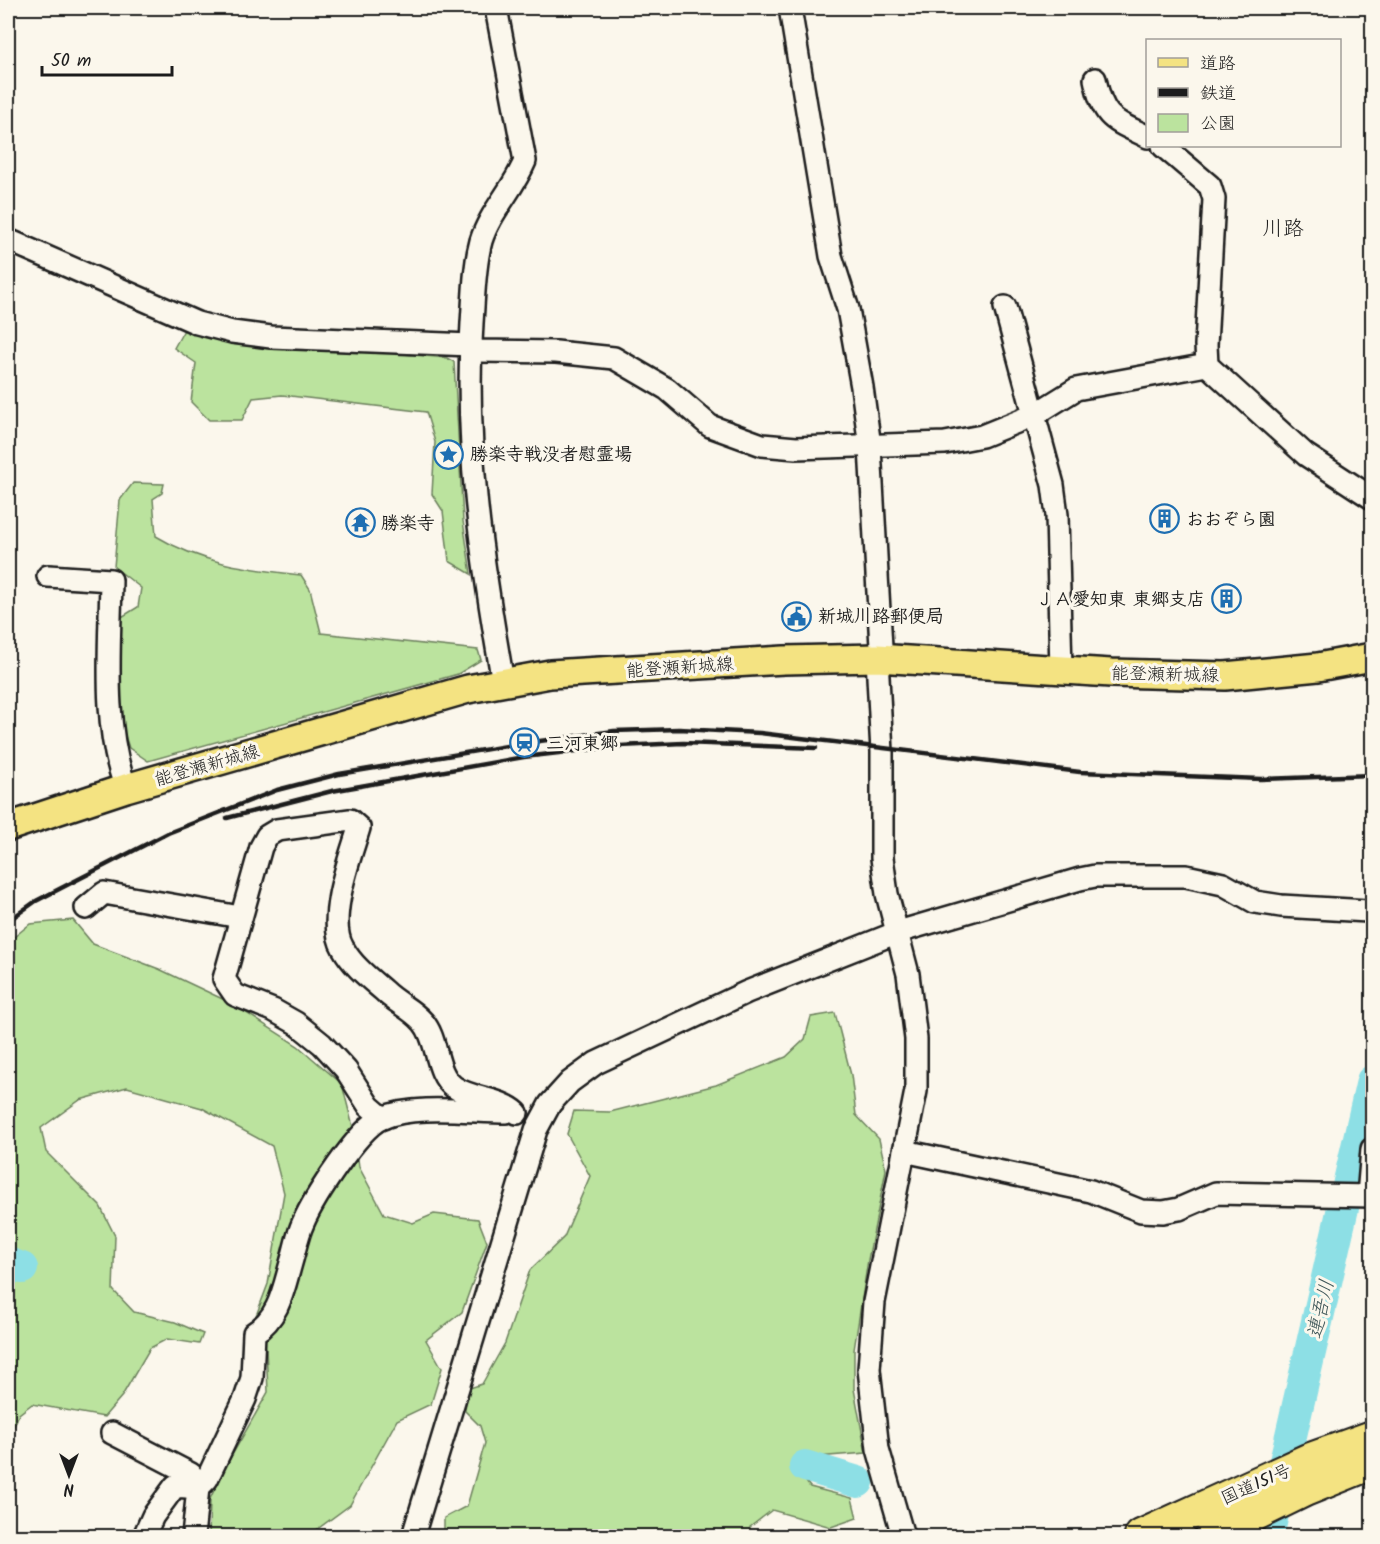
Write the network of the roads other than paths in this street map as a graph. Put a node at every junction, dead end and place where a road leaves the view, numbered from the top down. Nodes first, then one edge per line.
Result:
1 (496, 8) edge
2 (790, 8) edge
3 (1095, 79) dead end
4 (1146, 136) edge
5 (1164, 147) edge
6 (8, 240) edge
7 (1005, 307) dead end
8 (471, 345) junction
9 (1207, 365) junction
10 (1034, 415) junction
11 (870, 447) junction
12 (1372, 498) edge
13 (48, 576) dead end
14 (1372, 657) edge
15 (877, 658) junction
16 (1061, 670) junction
17 (503, 682) junction
18 (126, 788) junction
19 (8, 827) edge
20 (86, 908) dead end
21 (1368, 911) dead end
22 (240, 917) junction
23 (898, 932) junction
24 (517, 1113) junction
25 (542, 1117) junction
26 (383, 1118) junction
27 (1372, 1149) edge
28 (904, 1151) junction
29 (1367, 1196) edge
30 (112, 1433) dead end
31 (1372, 1437) edge
32 (1372, 1463) edge
33 (1307, 1475) junction
34 (198, 1488) junction
35 (144, 1536) edge
36 (193, 1536) edge
37 (413, 1536) edge
38 (903, 1536) edge
39 (1141, 1536) edge
40 (1211, 1536) edge

1 - 8 street
2 - 11 street
3 - 4 street
5 - 9 street
6 - 8 street
7 - 10 street
8 - 11 street
8 - 17 street
9 - 10 street
9 - 12 street
10 - 11 street
10 - 16 street
11 - 15 street
13 - 18 street
14 - 16 main road, 能登瀬新城線
15 - 16 main road, 能登瀬新城線
15 - 17 main road, 能登瀬新城線
15 - 23 street
17 - 18 main road, 能登瀬新城線
18 - 19 main road, 能登瀬新城線
20 - 22 street
21 - 23 street
22 - 24 street
22 - 26 street
23 - 25 street
23 - 28 street
24 - 25 street
24 - 26 street
25 - 37 street
26 - 34 street
27 - 29 street
28 - 29 street
28 - 38 street
30 - 34 street
31 - 33 highway, 国道151号
32 - 33 highway, 国道151号
33 - 39 highway, 国道151号
33 - 40 highway, 国道151号
34 - 35 street
34 - 36 street

